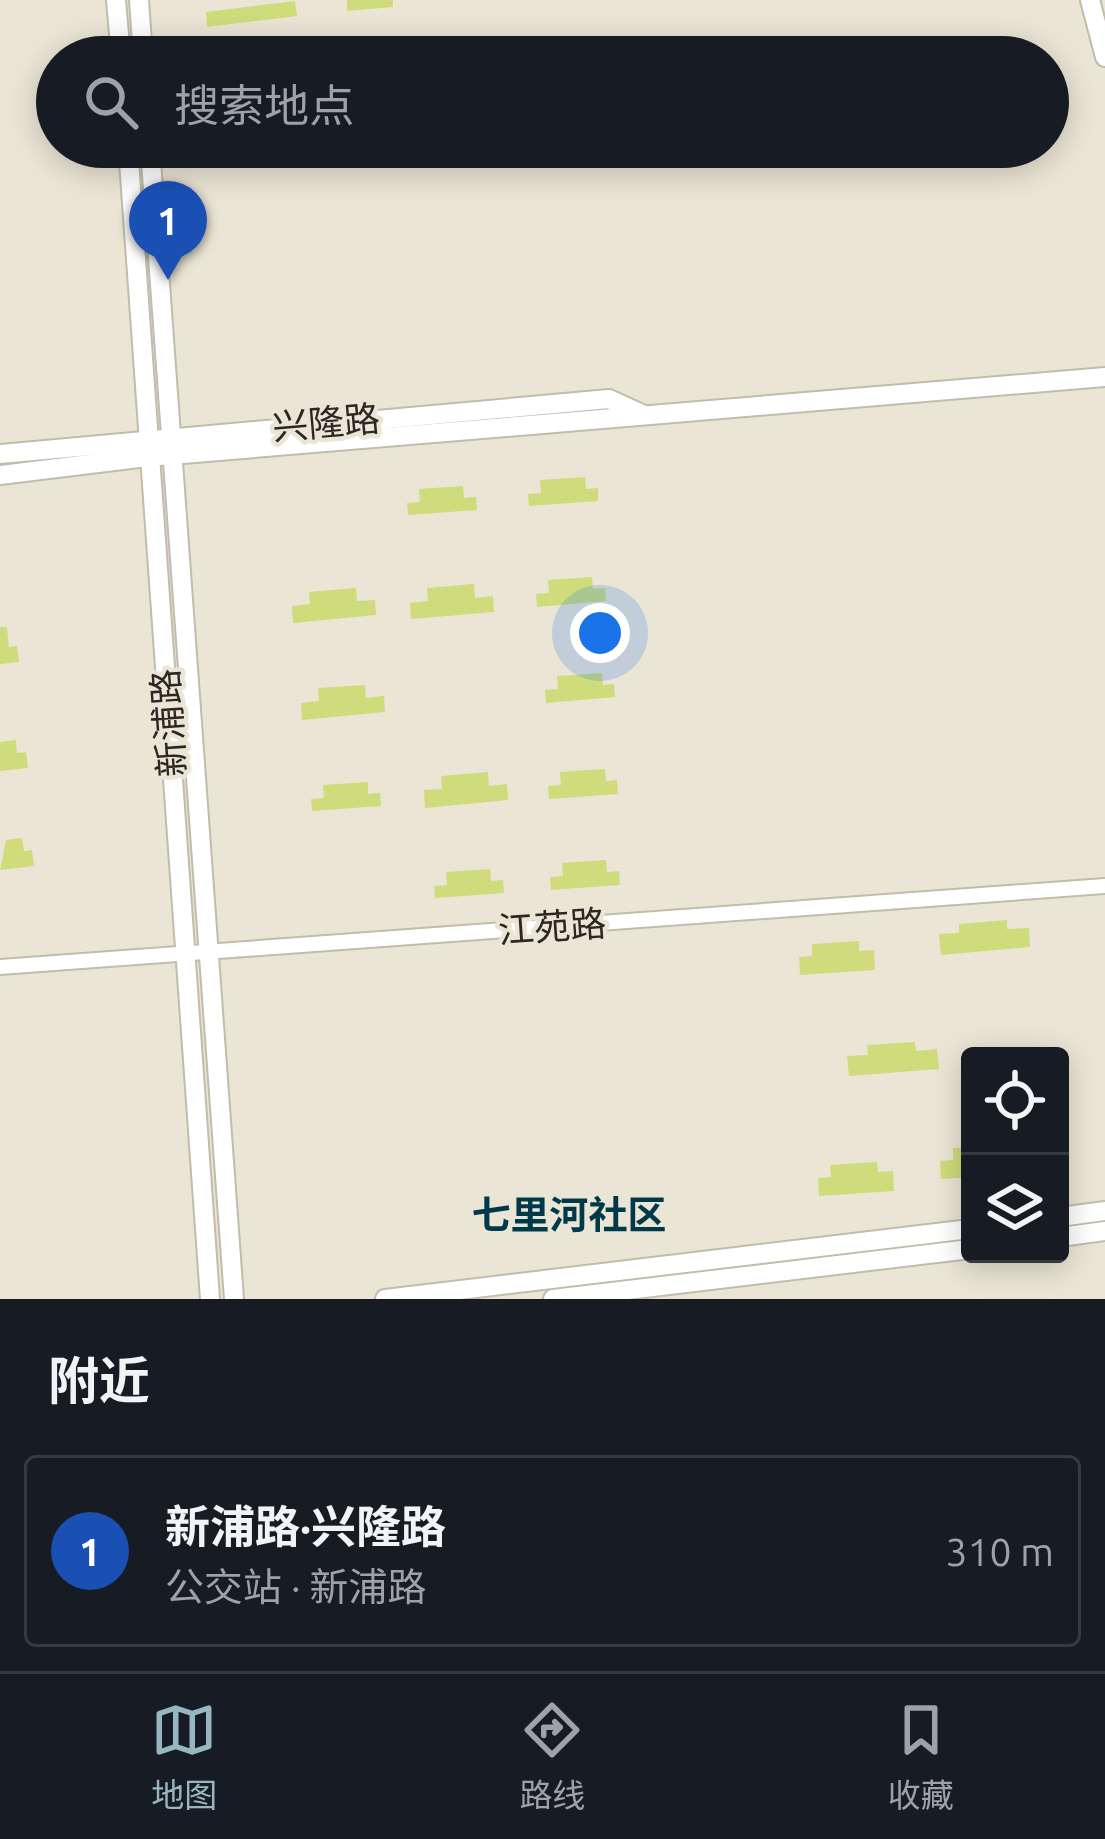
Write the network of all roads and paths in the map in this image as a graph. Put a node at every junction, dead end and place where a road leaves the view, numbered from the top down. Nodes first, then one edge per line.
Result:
1 (116, 0) edge
2 (139, 0) edge
3 (1090, 0) edge
4 (119, 36) edge
5 (142, 36) edge
6 (1105, 57) edge
7 (129, 168) edge
8 (151, 168) edge
9 (1105, 377) edge
10 (146, 437) junction
11 (170, 445) junction
12 (0, 454) edge
13 (147, 458) junction
14 (0, 475) edge
15 (1105, 886) edge
16 (207, 951) junction
17 (184, 953) junction
18 (0, 967) edge
19 (1105, 1211) edge
20 (1069, 1216) edge
21 (961, 1230) edge
22 (1105, 1231) edge
23 (1069, 1236) edge
24 (961, 1250) edge
25 (210, 1299) edge
26 (234, 1299) edge
27 (385, 1299) edge
28 (553, 1299) edge

1 - 4 main road
2 - 5 main road
3 - 6 main road
7 - 10 main road, 新浦路
8 - 11 main road, 新浦路
9 - 11 main road, 兴隆路
10 - 11 main road, 兴隆路
10 - 12 main road, 兴隆路
10 - 13 main road, 新浦路
11 - 13 main road, 兴隆路
11 - 16 main road, 新浦路
13 - 14 main road, 兴隆路
13 - 17 main road, 新浦路
15 - 16 street, 江苑路
16 - 17 street, 江苑路
16 - 26 main road, 新浦路
17 - 18 street, 江苑路
17 - 25 main road, 新浦路
19 - 20 main road
21 - 27 main road
22 - 23 main road
24 - 28 main road

